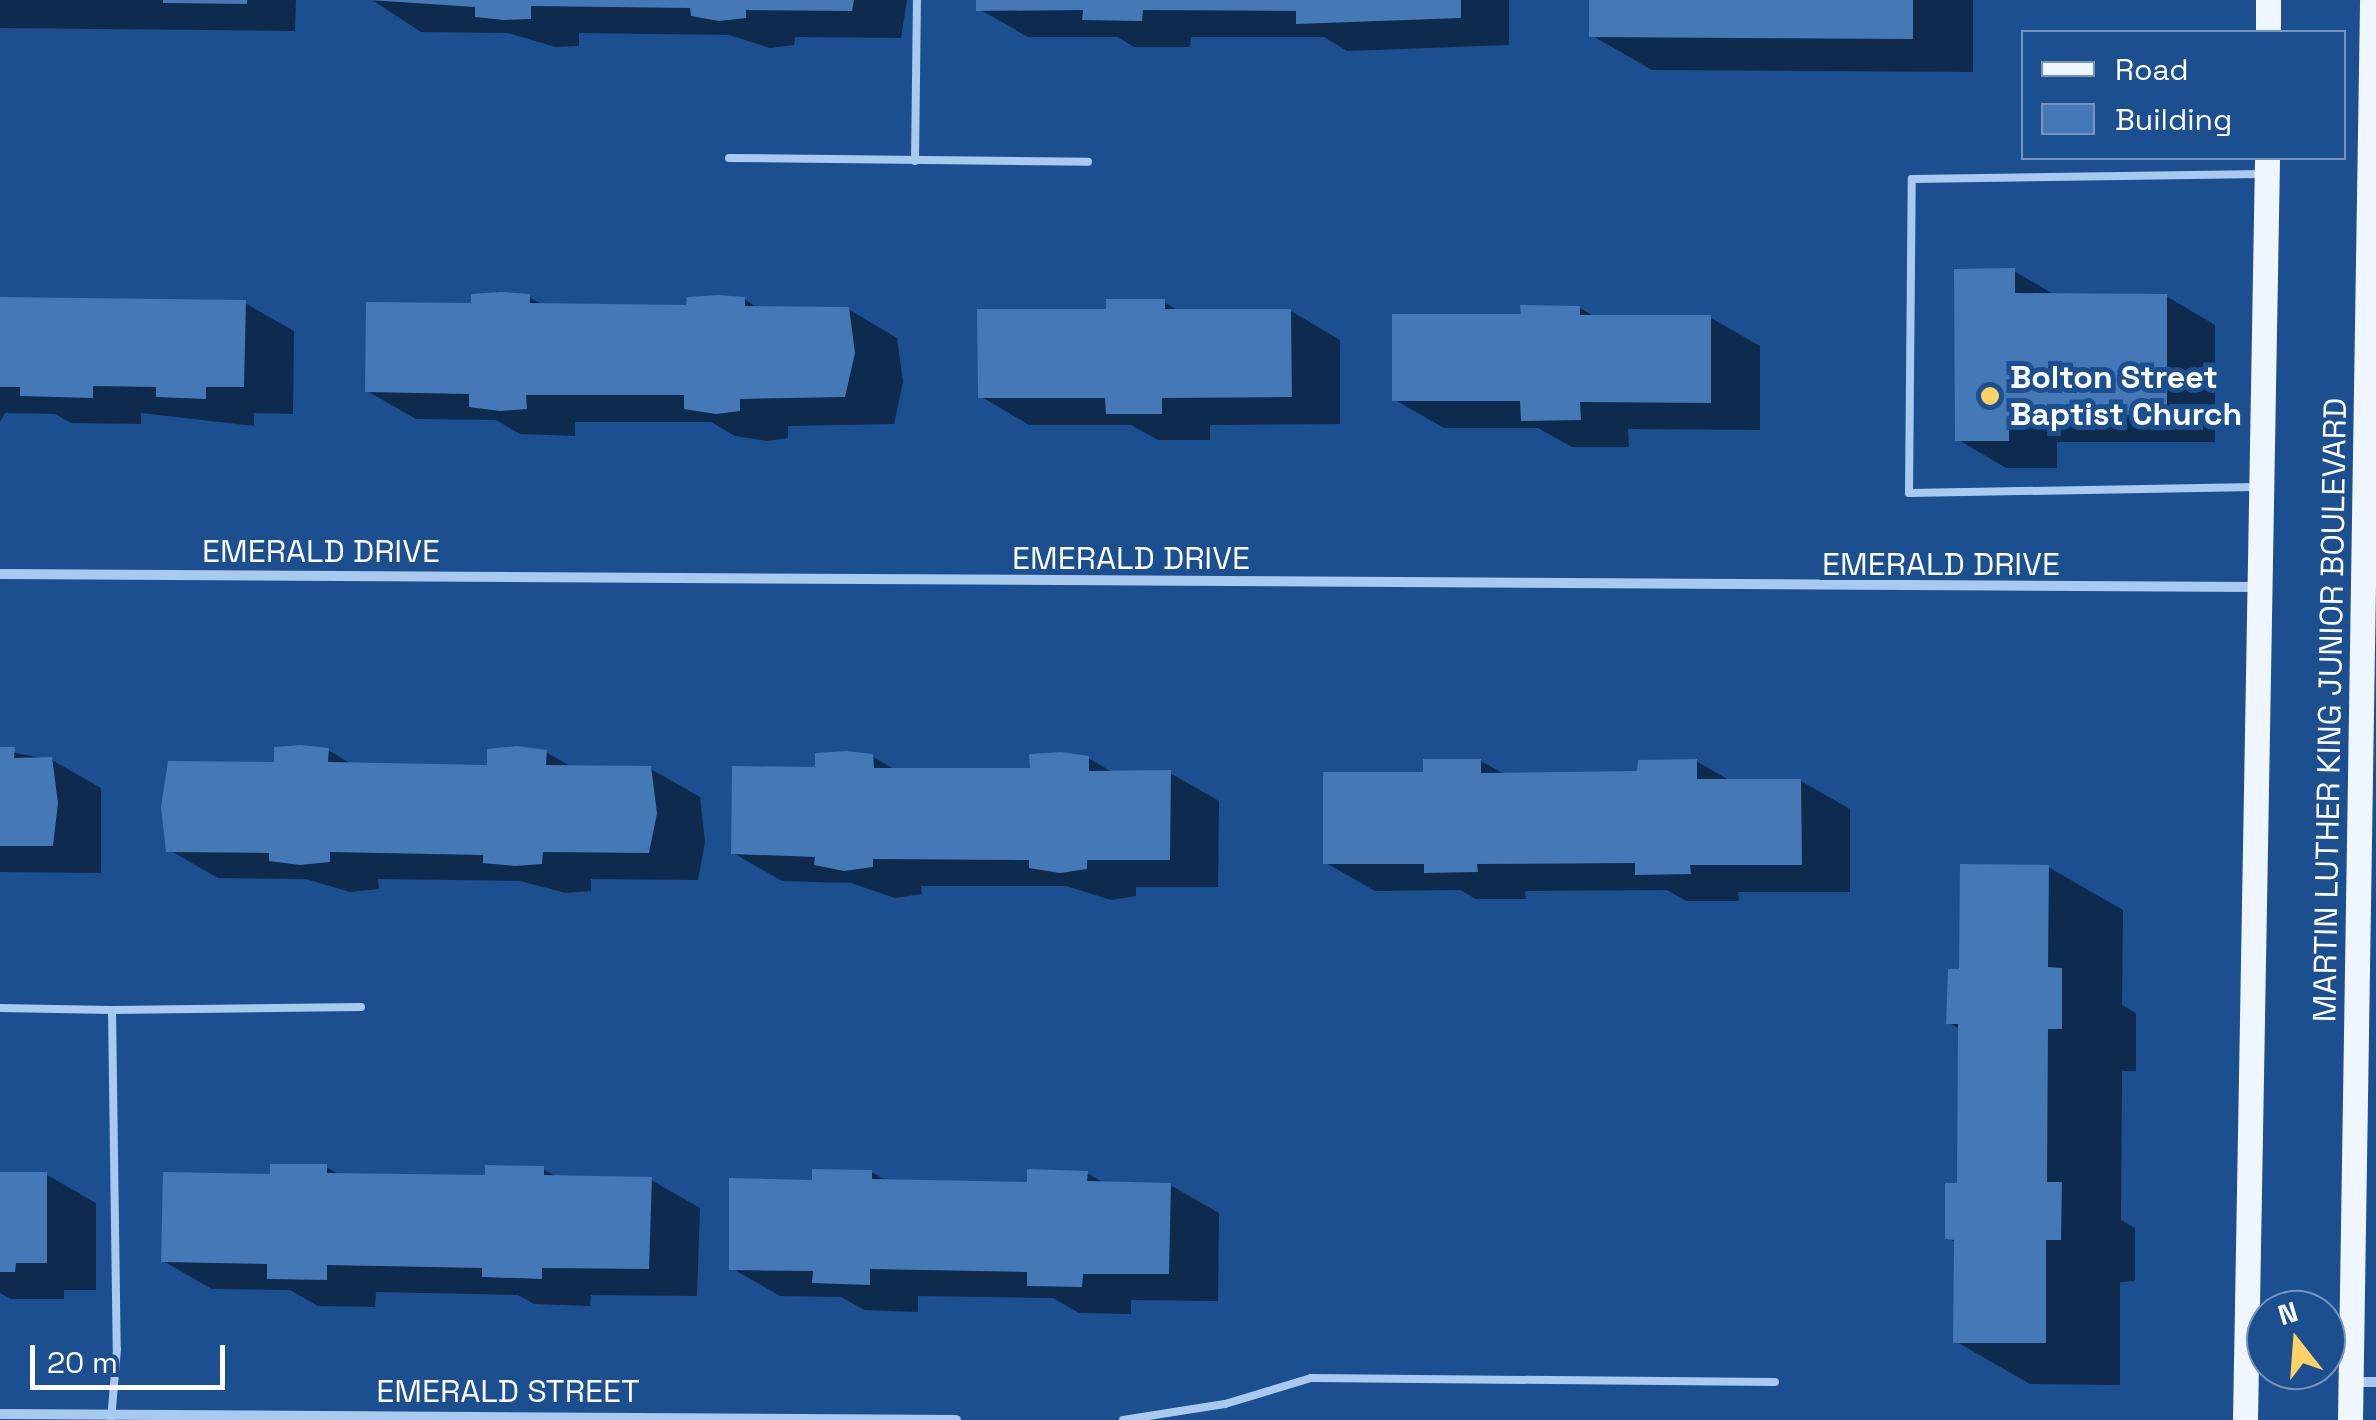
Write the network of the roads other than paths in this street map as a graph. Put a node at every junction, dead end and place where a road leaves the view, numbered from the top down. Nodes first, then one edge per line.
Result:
1 (917, 0) edge
2 (2268, 0) edge
3 (2372, 0) edge
4 (2268, 30) edge
5 (2374, 76) edge
6 (728, 158) dead end
7 (915, 161) junction
8 (1088, 162) dead end
9 (2267, 166) edge
10 (2263, 487) junction
11 (2370, 515) edge
12 (0, 574) edge
13 (2262, 587) junction
14 (2368, 952) edge
15 (361, 1006) dead end
16 (0, 1008) edge
17 (112, 1010) junction
18 (1776, 1382) dead end
19 (2363, 1382) edge
20 (0, 1414) edge
21 (111, 1417) edge
22 (956, 1420) edge
23 (1123, 1420) edge
24 (2245, 1420) edge
25 (2350, 1420) edge

1 - 7 lane
2 - 4 main road
3 - 5 main road, MARTIN LUTHER KING JUNIOR BOULEVARD
5 - 11 main road, MARTIN LUTHER KING JUNIOR BOULEVARD
6 - 7 lane
7 - 8 lane
9 - 10 main road
9 - 10 lane
10 - 13 main road
11 - 14 main road, MARTIN LUTHER KING JUNIOR BOULEVARD
12 - 13 street, EMERALD DRIVE
13 - 24 main road
14 - 19 main road, MARTIN LUTHER KING JUNIOR BOULEVARD
15 - 17 lane
16 - 17 lane
17 - 21 lane
18 - 23 lane
19 - 25 main road, MARTIN LUTHER KING JUNIOR BOULEVARD
20 - 21 street, EMERALD STREET
21 - 22 street, EMERALD STREET

